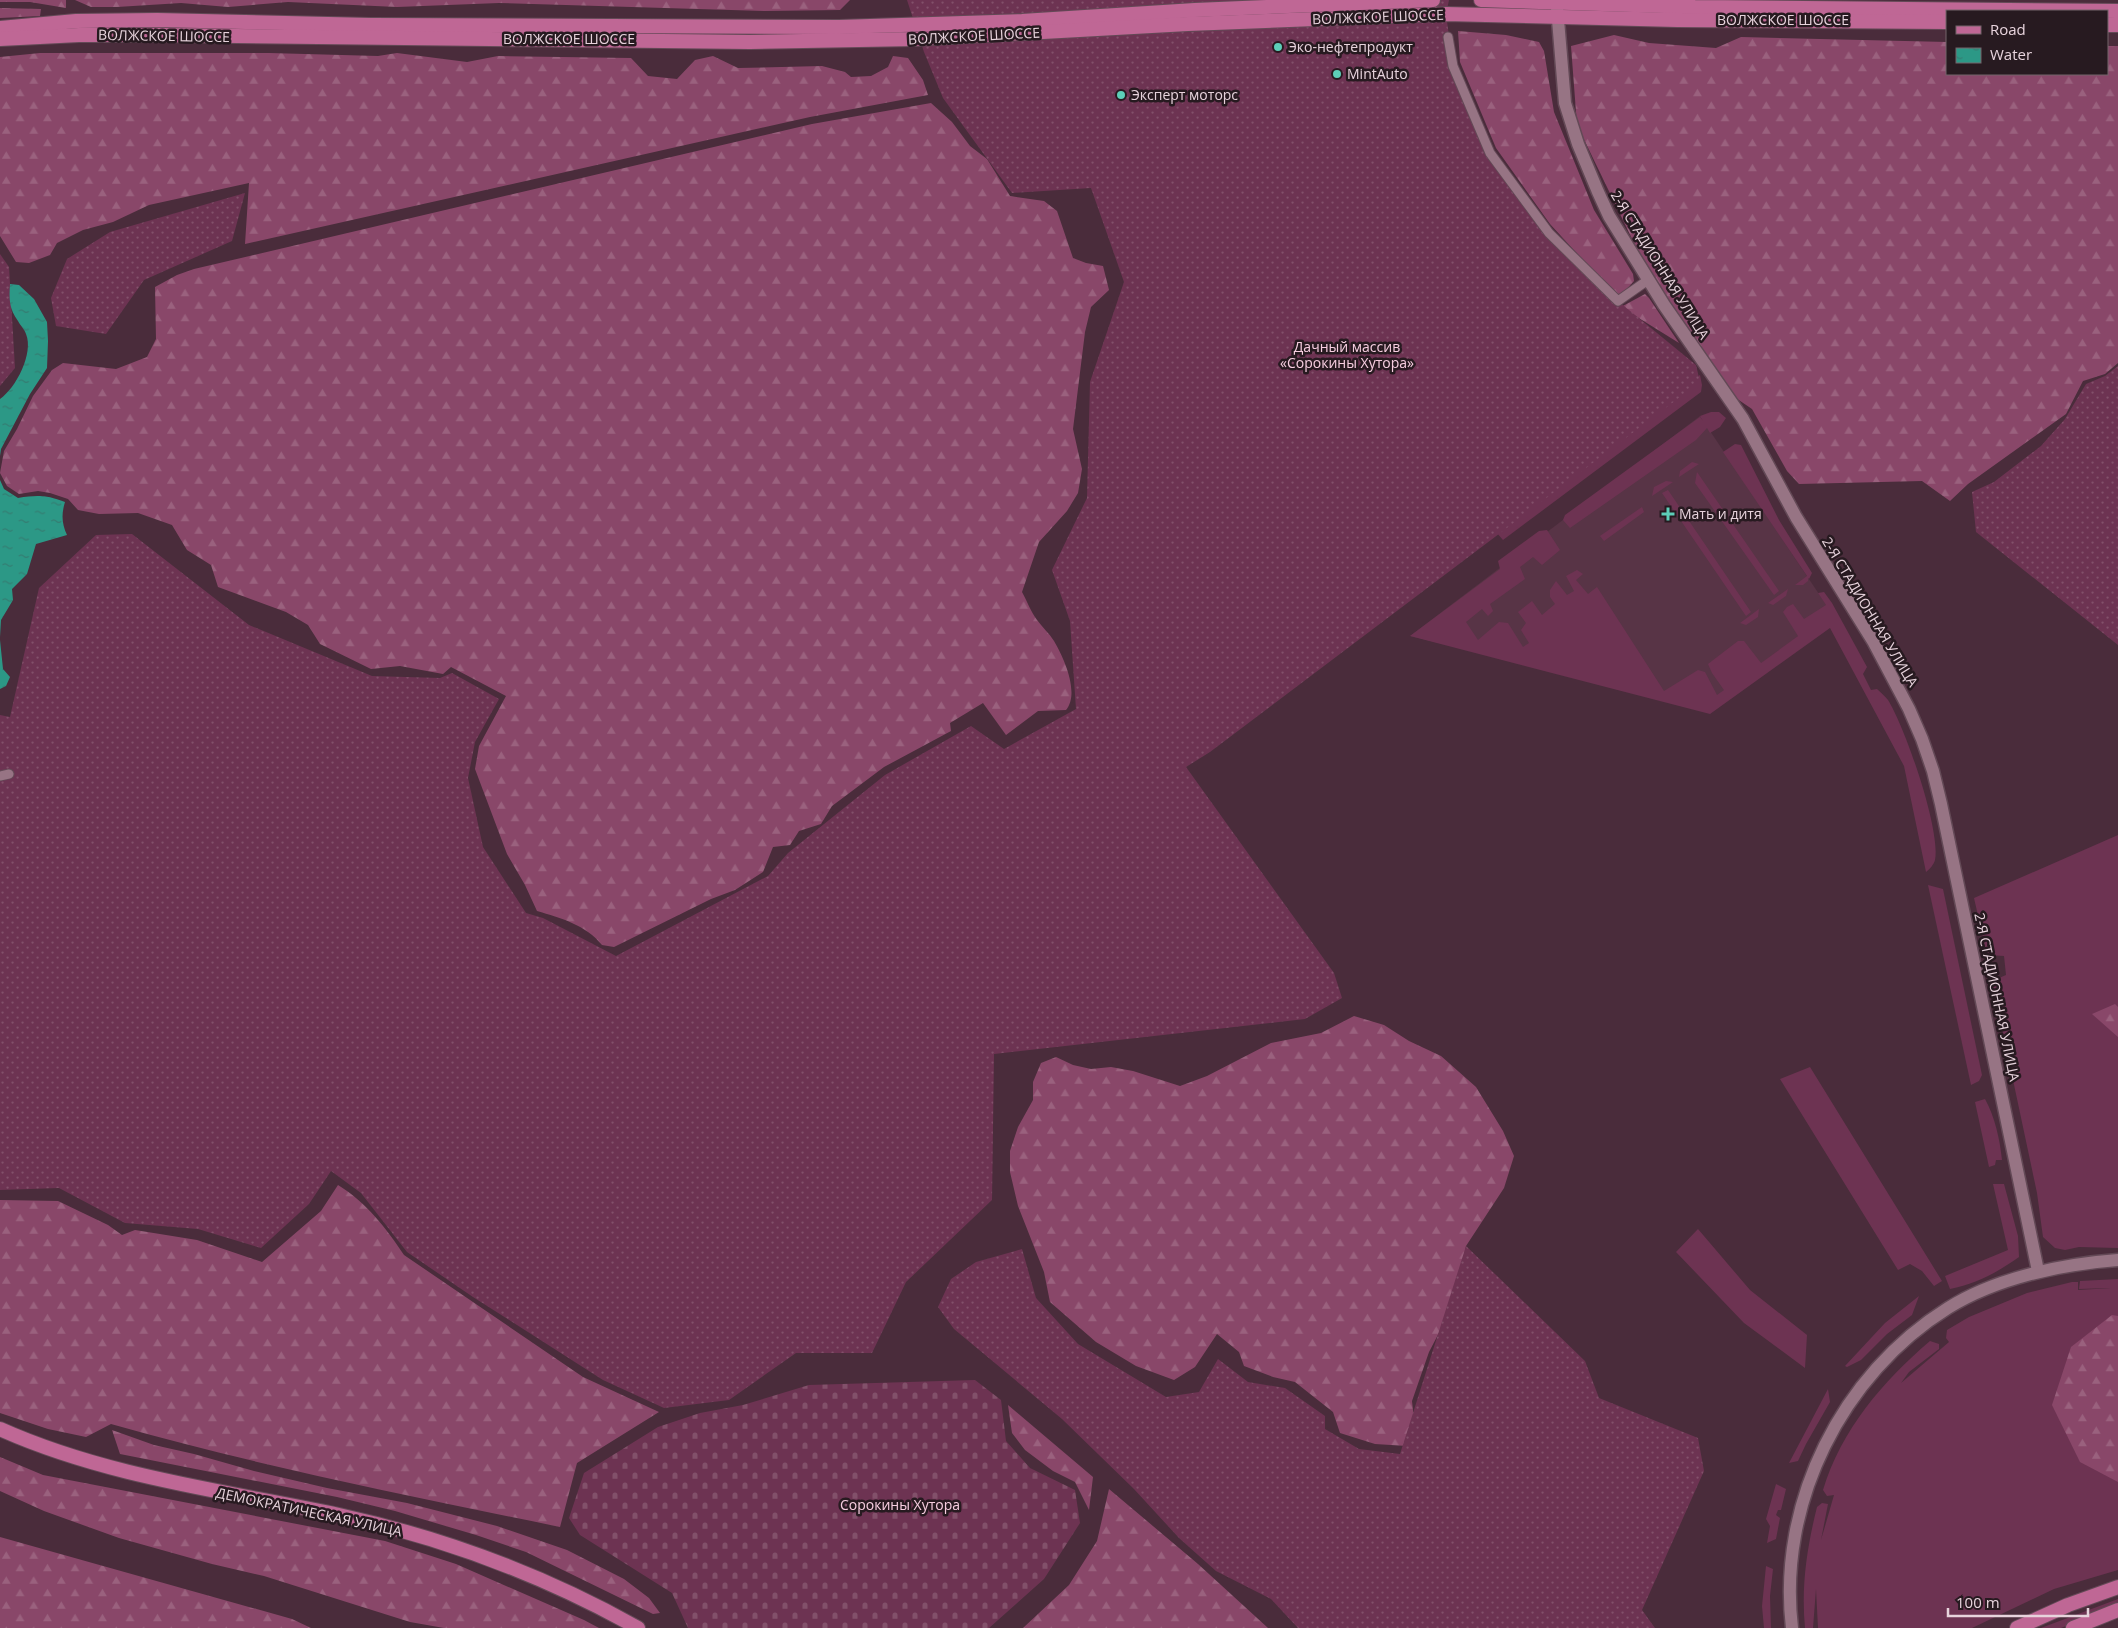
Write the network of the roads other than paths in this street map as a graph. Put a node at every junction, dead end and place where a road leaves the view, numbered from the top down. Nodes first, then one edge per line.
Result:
1 (1433, 0) edge
2 (1481, 0) edge
3 (1557, 2) junction
4 (2012, 10) edge
5 (1556, 18) junction
6 (1946, 22) edge
7 (0, 28) edge
8 (369, 31) junction
9 (1448, 37) dead end
10 (0, 39) edge
11 (1648, 280) junction
12 (2118, 1260) edge
13 (2038, 1271) junction
14 (0, 1429) edge
15 (2118, 1587) edge
16 (2118, 1610) edge
17 (638, 1628) edge
18 (1792, 1628) edge
19 (2017, 1628) edge
20 (2073, 1628) edge

1 - 8 main road, ВОЛЖСКОЕ ШОССЕ
2 - 3 main road, ВОЛЖСКОЕ ШОССЕ
3 - 4 main road, ВОЛЖСКОЕ ШОССЕ
3 - 5 main road, 2-Я СТАДИОННАЯ УЛИЦА
5 - 6 main road, ВОЛЖСКОЕ ШОССЕ
5 - 8 main road, ВОЛЖСКОЕ ШОССЕ
5 - 11 main road, 2-Я СТАДИОННАЯ УЛИЦА
7 - 8 main road, ВОЛЖСКОЕ ШОССЕ
8 - 10 main road, ВОЛЖСКОЕ ШОССЕ
9 - 11 street
11 - 13 main road, 2-Я СТАДИОННАЯ УЛИЦА
12 - 13 main road
13 - 18 main road
14 - 17 main road, ДЕМОКРАТИЧЕСКАЯ УЛИЦА
15 - 19 main road
16 - 20 main road

